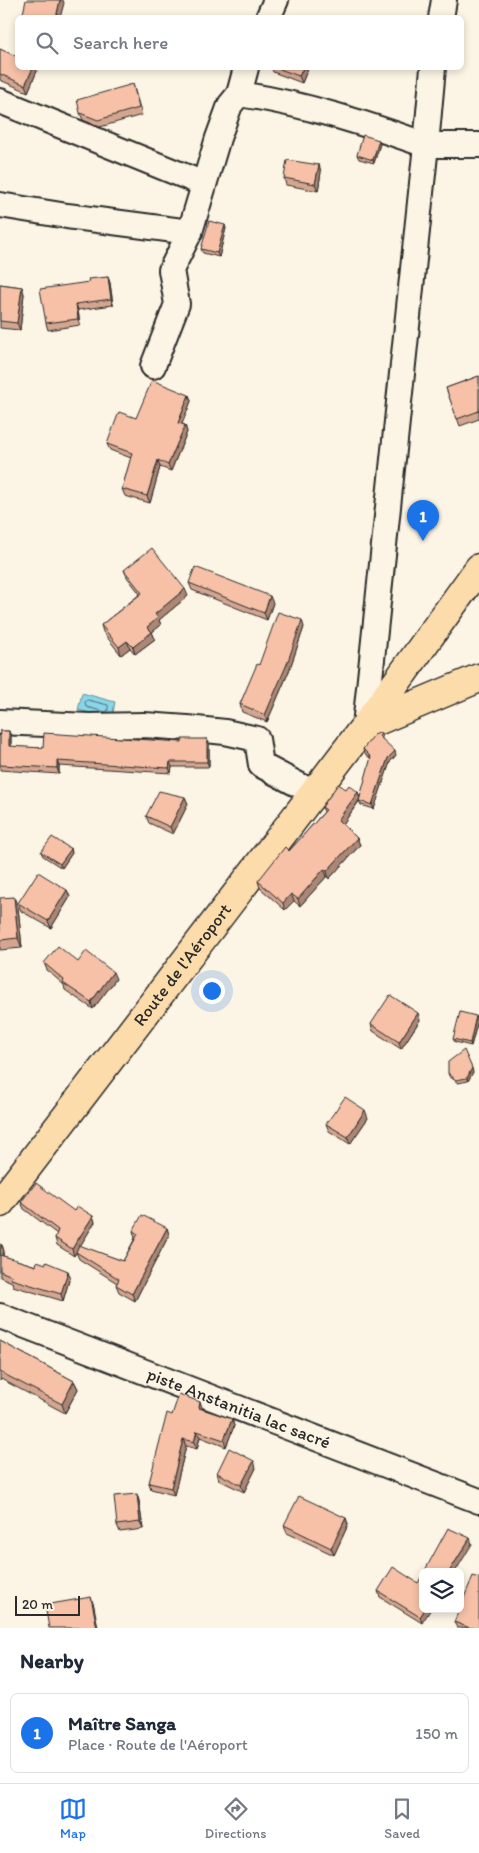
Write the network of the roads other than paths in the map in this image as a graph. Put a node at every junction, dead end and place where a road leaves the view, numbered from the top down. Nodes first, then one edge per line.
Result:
1 (276, 0) edge
2 (444, 0) edge
3 (269, 15) edge
4 (441, 15) edge
5 (245, 70) edge
6 (433, 70) edge
7 (239, 94) junction
8 (0, 101) edge
9 (426, 144) junction
10 (479, 144) edge
11 (204, 184) junction
12 (0, 205) edge
13 (190, 232) junction
14 (153, 366) dead end
15 (479, 568) edge
16 (479, 678) edge
17 (0, 722) edge
18 (365, 726) junction
19 (314, 793) junction
20 (0, 1203) edge
21 (0, 1316) edge
22 (479, 1501) edge

1 - 3 street
2 - 4 street
5 - 7 street
6 - 9 street
7 - 9 street
7 - 11 street
8 - 11 street
9 - 10 street
9 - 18 street
11 - 13 street
12 - 13 street
13 - 14 street
15 - 18 main road, Route de l'Aéroport
16 - 18 main road, Route de l'Aéroport
17 - 19 street
18 - 19 main road, Route de l'Aéroport
19 - 20 main road, Route de l'Aéroport
21 - 22 street, piste Anstanitia lac sacré

